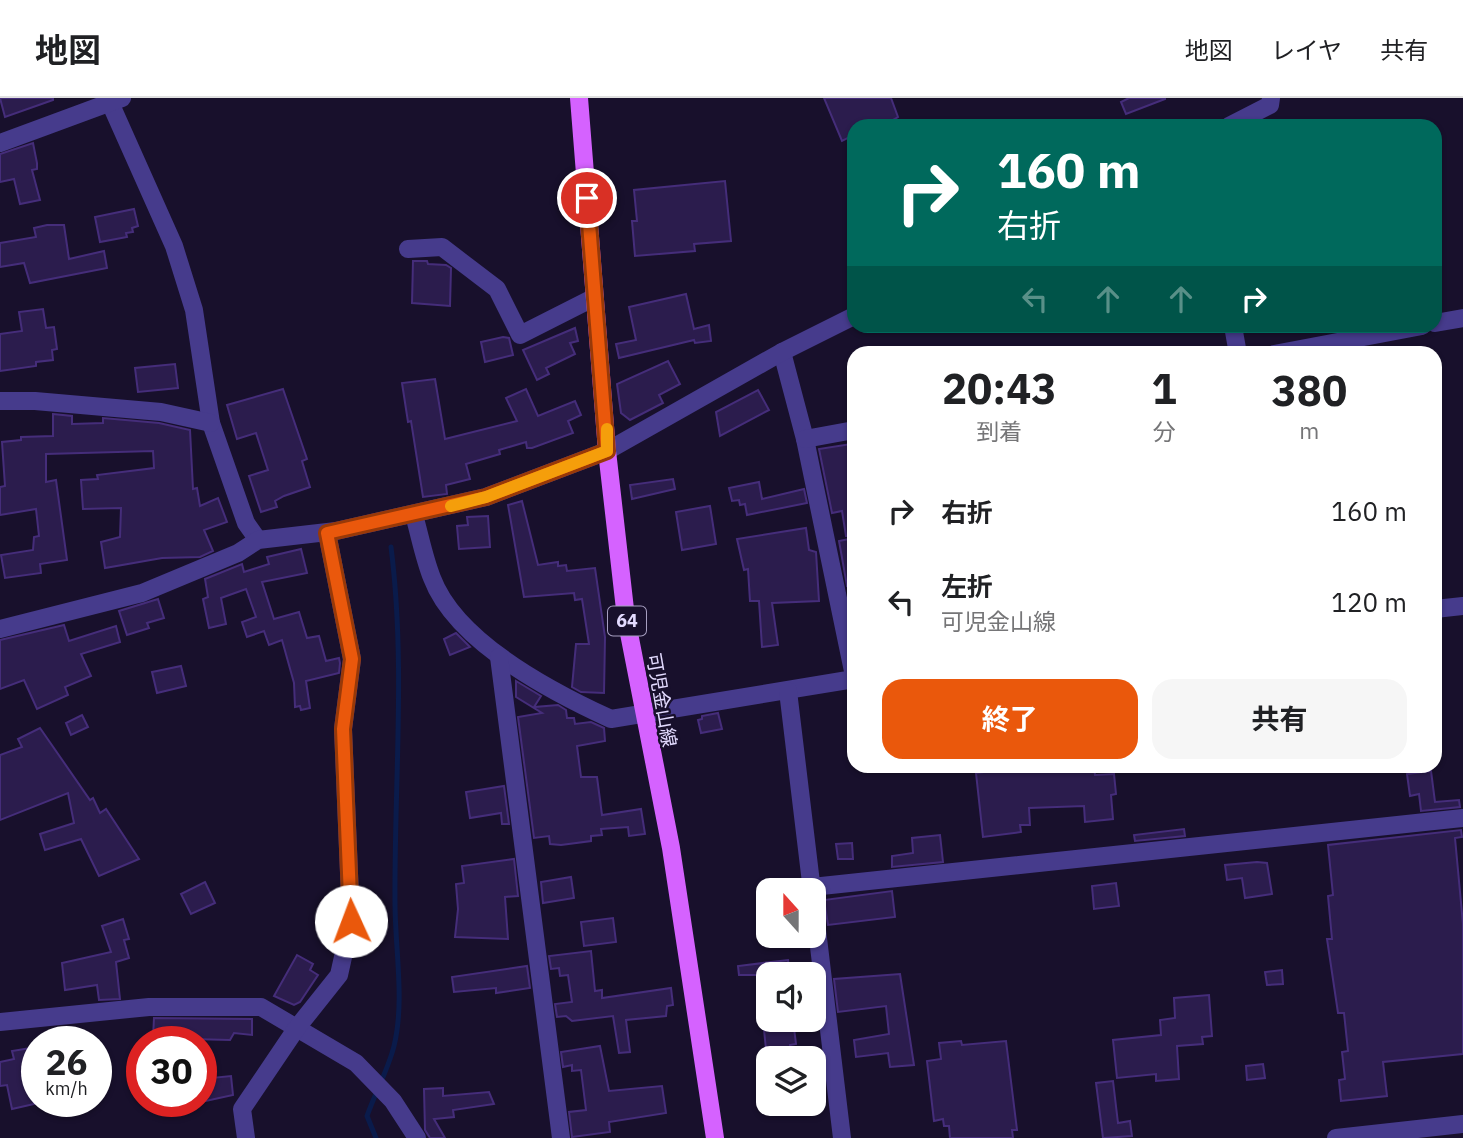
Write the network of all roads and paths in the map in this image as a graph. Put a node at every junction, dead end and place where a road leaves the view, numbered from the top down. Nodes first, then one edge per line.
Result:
1 (579, 98) edge
2 (1271, 98) edge
3 (113, 99) edge
4 (1243, 119) edge
5 (0, 142) edge
6 (408, 249) dead end
7 (595, 297) junction
8 (1463, 318) edge
9 (847, 320) edge
10 (1442, 322) edge
11 (1385, 333) edge
12 (1316, 346) edge
13 (782, 352) junction
14 (0, 401) edge
15 (211, 423) junction
16 (847, 431) edge
17 (805, 439) junction
18 (607, 451) junction
19 (414, 515) junction
20 (327, 533) junction
21 (258, 540) junction
22 (1463, 606) edge
23 (1442, 608) edge
24 (0, 629) edge
25 (847, 643) edge
26 (499, 657) junction
27 (847, 678) edge
28 (788, 691) junction
29 (643, 716) junction
30 (1463, 818) edge
31 (810, 878) edge
32 (826, 892) edge
33 (819, 948) edge
34 (0, 1022) edge
35 (296, 1029) junction
36 (1463, 1124) edge
37 (246, 1138) edge
38 (417, 1138) edge
39 (561, 1138) edge
40 (715, 1138) edge
41 (842, 1138) edge
42 (1336, 1138) edge

1 - 7 main road, 可児金山線 / 64
2 - 4 street
3 - 5 street
3 - 15 street
6 - 7 street
7 - 18 main road, 可児金山線 / 64
8 - 10 street
9 - 13 street
11 - 12 street
13 - 17 street
13 - 18 street
14 - 15 street
15 - 21 street
16 - 17 street
17 - 25 street
18 - 19 street
18 - 29 main road, 可児金山線 / 64
19 - 20 street
19 - 26 street
20 - 21 street
20 - 35 street
21 - 24 street
22 - 23 street
26 - 29 street
26 - 39 street
27 - 28 street
28 - 29 street
28 - 31 street
29 - 40 main road, 可児金山線 / 64
30 - 32 street
33 - 41 street
34 - 35 street
35 - 37 street
35 - 38 street
36 - 42 street

